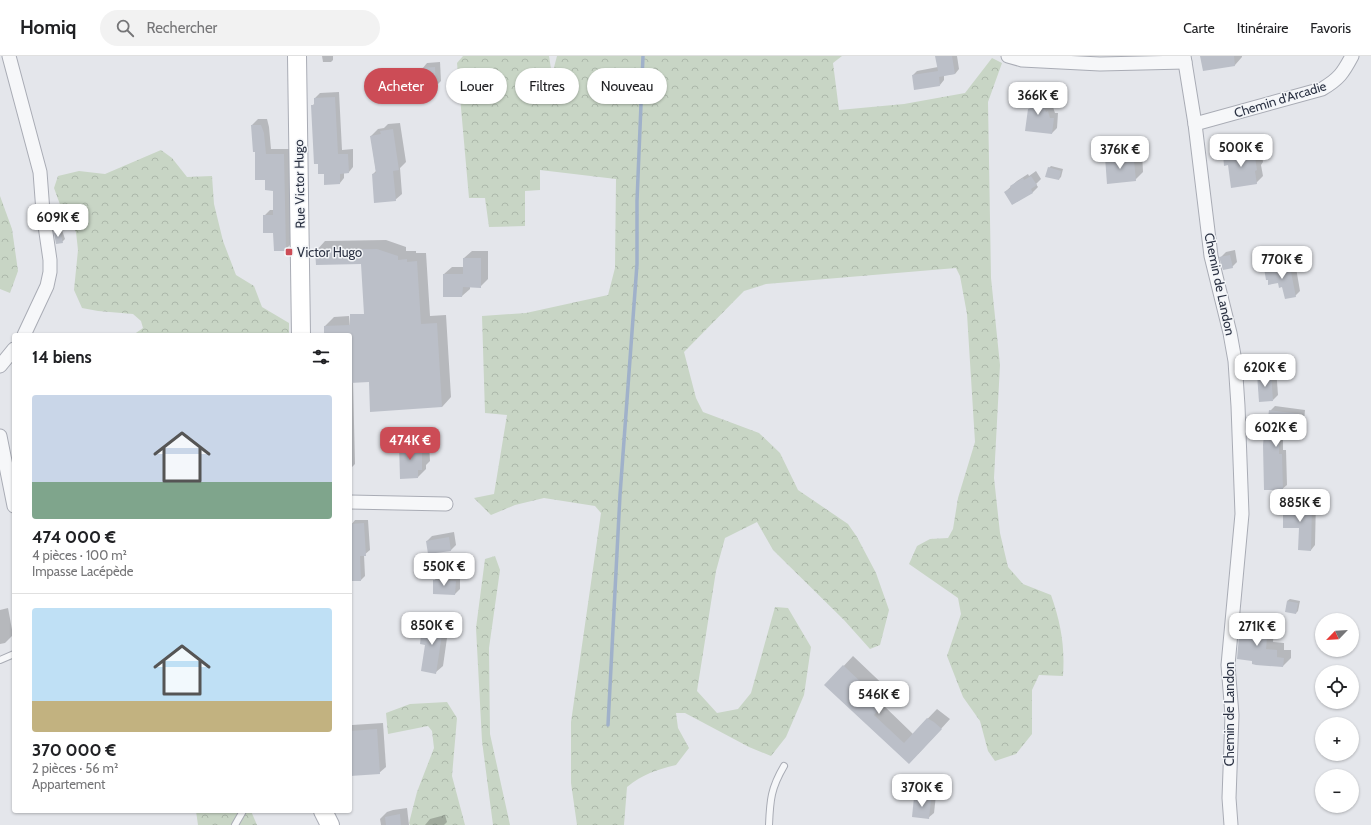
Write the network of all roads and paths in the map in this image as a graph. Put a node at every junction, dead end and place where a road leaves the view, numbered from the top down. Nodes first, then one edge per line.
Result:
1 (9, 56) edge
2 (297, 56) edge
3 (1008, 56) edge
4 (1352, 56) edge
5 (1185, 59) edge
6 (1195, 124) junction
7 (25, 333) edge
8 (301, 333) edge
9 (12, 351) edge
10 (0, 366) edge
11 (0, 436) edge
12 (12, 499) edge
13 (352, 502) edge
14 (446, 504) dead end
15 (12, 655) edge
16 (0, 660) edge
17 (784, 766) dead end
18 (242, 813) edge
19 (235, 825) edge
20 (769, 825) edge
21 (1231, 825) edge

1 - 7 street
2 - 8 main road, Rue Victor Hugo
3 - 5 street
4 - 6 street, Chemin d'Arcadie
5 - 6 street, Chemin de Landon
6 - 21 street, Chemin de Landon
9 - 10 street
11 - 12 street
13 - 14 street
15 - 16 lane
17 - 20 lane
18 - 19 lane

